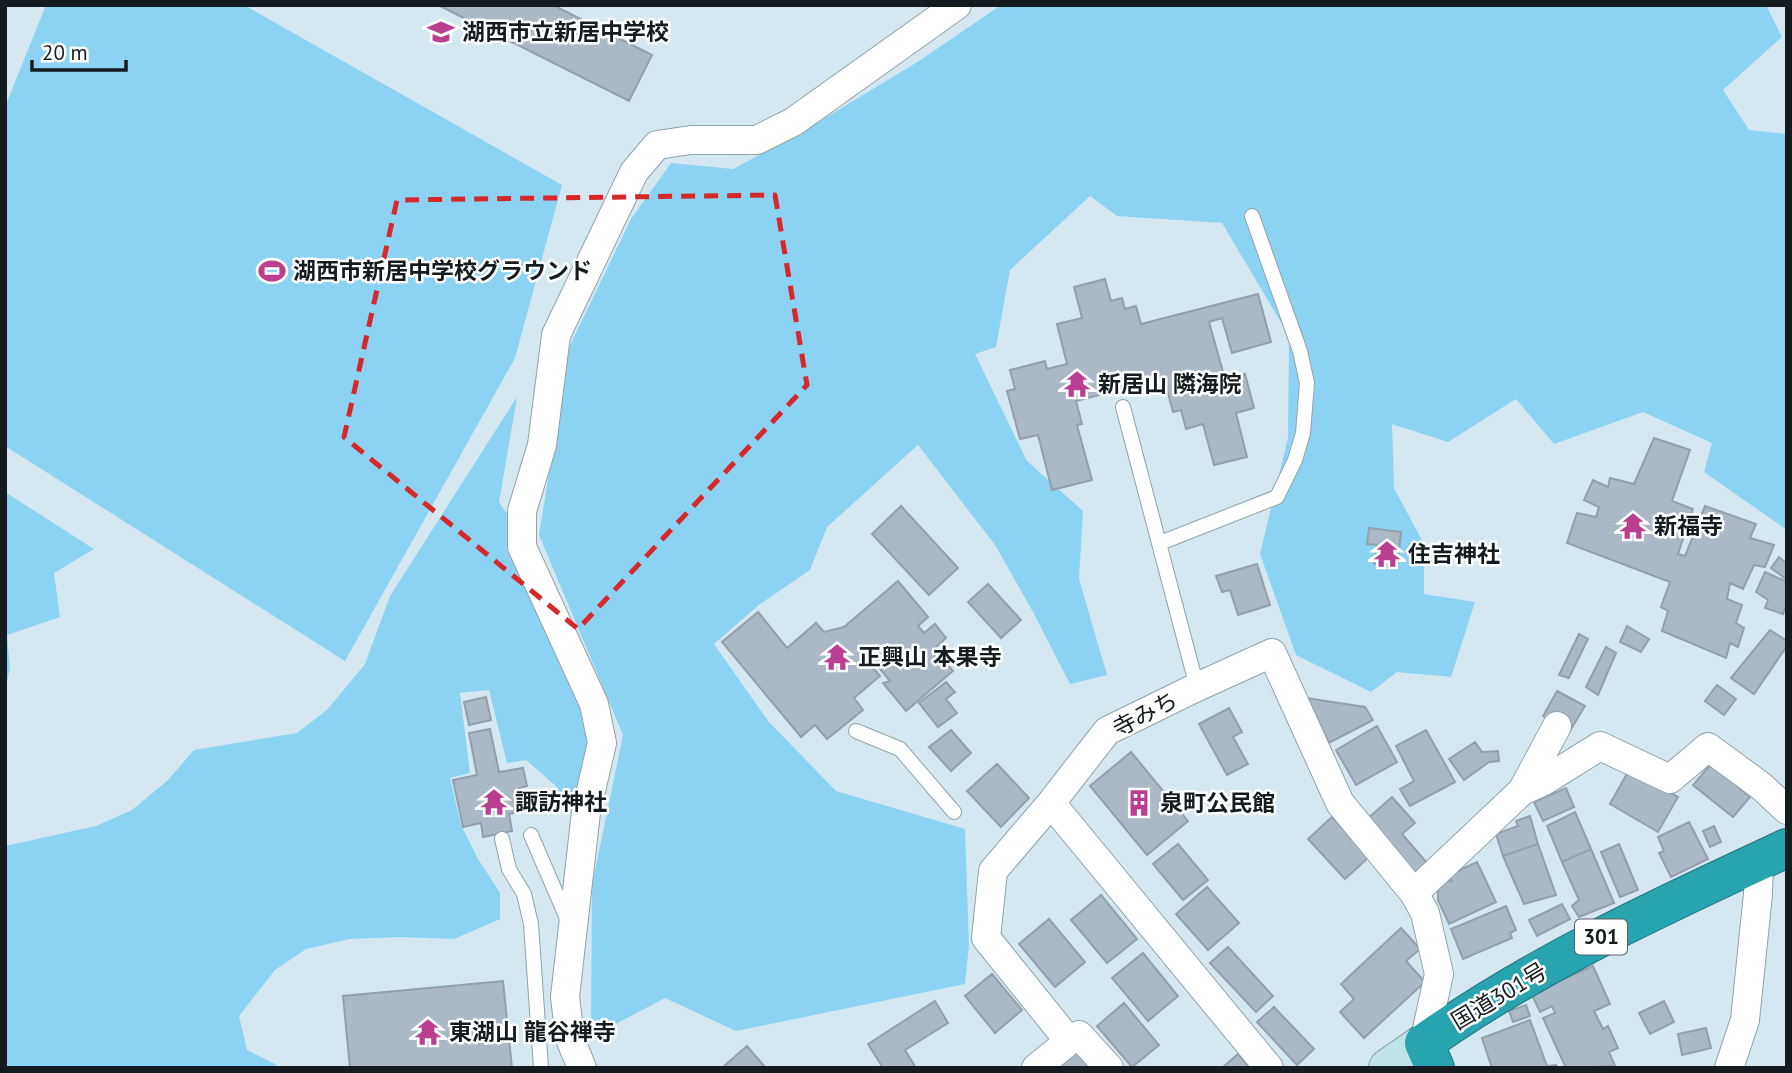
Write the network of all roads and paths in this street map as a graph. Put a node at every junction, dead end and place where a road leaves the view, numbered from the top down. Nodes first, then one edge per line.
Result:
1 (957, 5) edge
2 (1252, 216) dead end
3 (1123, 407) dead end
4 (1160, 543) junction
5 (1197, 687) junction
6 (1557, 726) dead end
7 (856, 731) dead end
8 (1522, 791) junction
9 (1051, 803) junction
10 (1787, 810) edge
11 (954, 812) dead end
12 (531, 835) dead end
13 (502, 839) dead end
14 (1773, 855) edge
15 (1415, 893) junction
16 (572, 931) junction
17 (1069, 1041) junction
18 (1430, 1056) edge
19 (541, 1068) edge
20 (582, 1068) edge
21 (1036, 1068) edge
22 (1109, 1068) edge
23 (1269, 1068) edge
24 (1388, 1068) edge
25 (1729, 1068) edge

1 - 16 street
2 - 4 lane
3 - 4 lane
4 - 5 lane
5 - 9 street, 寺みち
5 - 15 street, 寺みち
6 - 8 street
7 - 11 lane
8 - 10 street
8 - 15 street
9 - 17 street, 寺みち
9 - 23 street
12 - 16 lane
13 - 19 lane
14 - 18 highway, 国道301号 / 301
14 - 25 street
15 - 18 street
16 - 20 street
17 - 21 street
17 - 22 street
18 - 24 street

